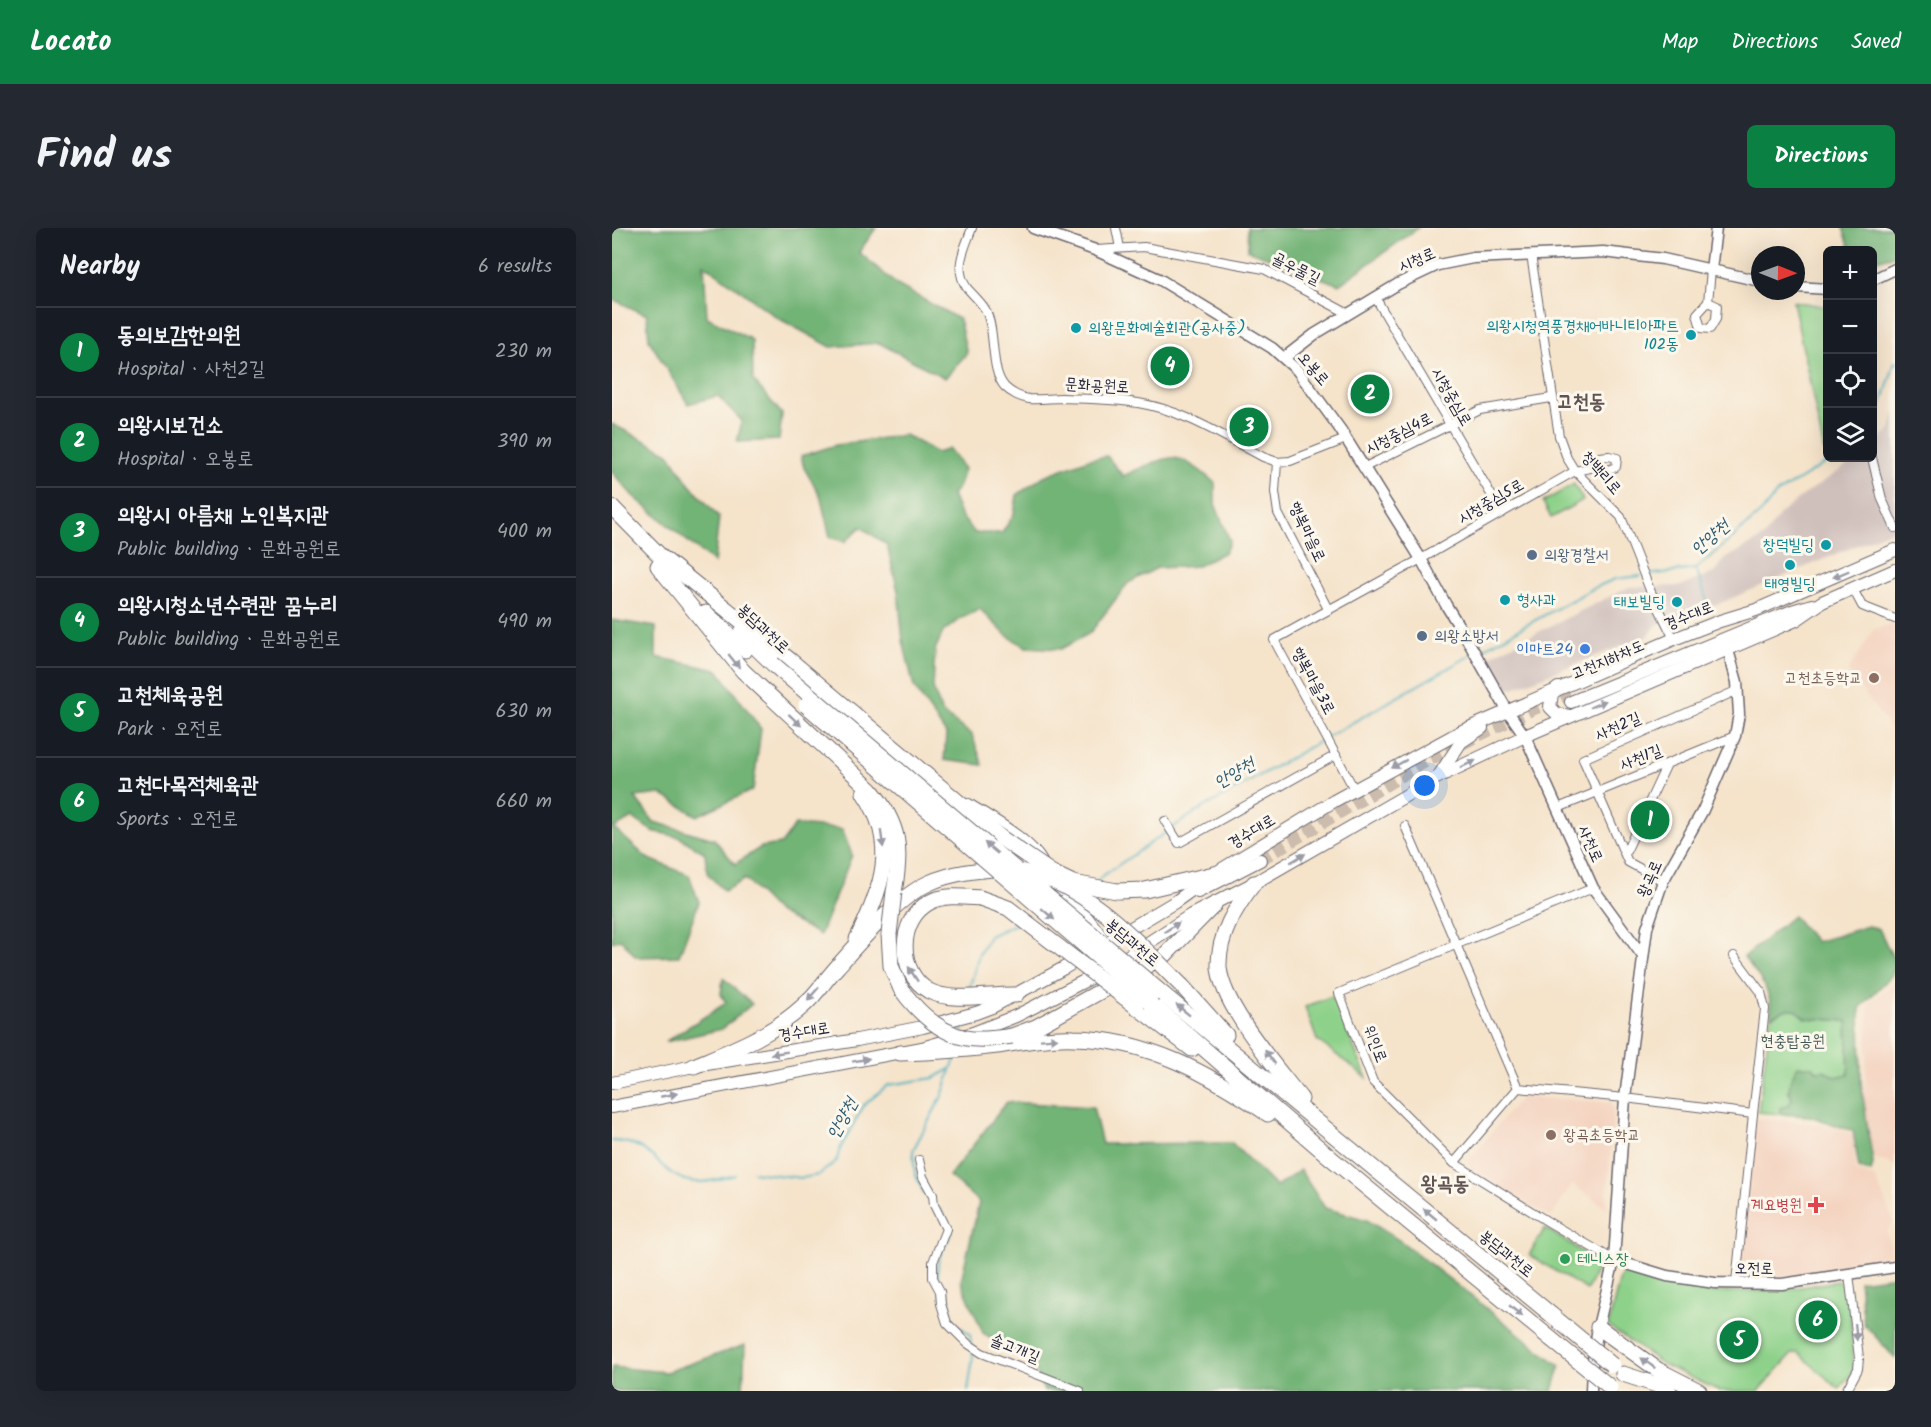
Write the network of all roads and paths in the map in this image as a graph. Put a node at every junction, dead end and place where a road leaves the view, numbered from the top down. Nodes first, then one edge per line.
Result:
1 (972, 228) edge
2 (1033, 228) edge
3 (1116, 228) edge
4 (1716, 228) edge
5 (1120, 248) junction
6 (1095, 250) junction
7 (1531, 255) junction
8 (1895, 269) edge
9 (1712, 270) junction
10 (1751, 278) edge
11 (1877, 278) edge
12 (1805, 288) edge
13 (1823, 289) edge
14 (1375, 297) junction
15 (1708, 302) dead end
16 (1347, 313) junction
17 (1284, 358) junction
18 (1551, 398) junction
19 (1450, 425) junction
20 (1346, 439) junction
21 (1276, 462) junction
22 (1873, 462) edge
23 (1595, 467) dead end
24 (1364, 468) junction
25 (1575, 471) junction
26 (612, 507) edge
27 (1502, 513) junction
28 (612, 520) edge
29 (1895, 528) edge
30 (1895, 550) edge
31 (1421, 559) junction
32 (661, 563) junction
33 (1895, 570) edge
34 (1853, 589) junction
35 (1822, 602) junction
36 (1328, 609) junction
37 (1756, 610) junction
38 (1895, 619) edge
39 (1674, 639) junction
40 (1728, 650) junction
41 (769, 667) junction
42 (1738, 690) junction
43 (832, 694) dead end
44 (1566, 695) junction
45 (1508, 710) junction
46 (1570, 716) junction
47 (1476, 724) junction
48 (1525, 736) junction
49 (1735, 736) junction
50 (1336, 755) junction
51 (1667, 764) junction
52 (847, 769) junction
53 (1438, 777) junction
54 (1354, 789) junction
55 (1598, 792) junction
56 (1558, 808) junction
57 (1165, 821) dead end
58 (1405, 826) dead end
59 (1625, 854) junction
60 (1214, 874) junction
61 (1663, 881) junction
62 (1254, 883) junction
63 (1593, 888) junction
64 (1175, 902) junction
65 (1214, 905) junction
66 (1191, 915) junction
67 (1107, 942) junction
68 (1455, 944) junction
69 (852, 950) junction
70 (1642, 956) junction
71 (1734, 956) dead end
72 (1016, 995) junction
73 (1144, 1004) junction
74 (954, 1045) junction
75 (900, 1053) joint
76 (748, 1057) junction
77 (694, 1066) junction
78 (1260, 1073) junction
79 (751, 1079) junction
80 (612, 1083) edge
81 (1518, 1088) junction
82 (1625, 1098) junction
83 (612, 1107) edge
84 (1753, 1114) junction
85 (1317, 1121) junction
86 (1332, 1159) junction
87 (919, 1160) dead end
88 (1454, 1162) junction
89 (1614, 1260) junction
90 (1895, 1267) edge
91 (1849, 1274) junction
92 (1736, 1283) junction
93 (1598, 1327) junction
94 (1617, 1370) junction
95 (1612, 1389) edge
96 (1080, 1391) edge
97 (1591, 1391) edge
98 (1643, 1391) edge
99 (1669, 1391) edge
100 (1699, 1391) edge
101 (1846, 1391) edge

1 - 21 street, 문화공원로
2 - 6 street, 오봉로
3 - 5 street
4 - 9 street
5 - 6 street, 골우물길
5 - 16 street, 골우물길
6 - 17 street, 오봉로
7 - 9 street, 시청로
7 - 14 street, 시청로
7 - 18 street, 청백리로
8 - 11 street
9 - 10 street, 시청로
9 - 15 street
12 - 13 street
14 - 16 street, 시청로
14 - 19 street, 시청중심로
16 - 17 street, 시청로
17 - 20 street, 오봉로
18 - 19 street, 시청중심4로
18 - 25 street, 청백리로
19 - 24 street, 시청중심4로
19 - 27 street, 시청중심로
20 - 21 street
20 - 24 street, 오봉로
21 - 36 street, 행복마을로
22 - 29 street
23 - 25 street, 시청중심5로
24 - 31 street, 오봉로
25 - 27 street, 시청중심5로
25 - 39 street, 청백리로
26 - 32 highway, 봉담과천로
27 - 31 street, 시청중심5로
28 - 32 highway, 봉담과천로
30 -> 37 main road, 경수대로
31 - 36 street, 행복마을3로
31 - 45 street, 오봉로
32 - 41 highway, 봉담과천로
32 -> 52 highway
32 - 60 highway, bridge
33 - 34 main road
34 - 35 main road
34 - 38 street
35 - 40 main road
35 - 44 main road, 고천지하차도
36 - 50 street, 행복마을3로
37 - 39 main road, 경수대로
37 - 44 main road, 고천지하차도
39 - 44 main road, 경수대로
40 - 42 street, 왕곡로
46 -> 40 main road
41 -> 73 highway, 봉담과천로, bridge
78 -> 41 highway, 봉담과천로, bridge
42 - 49 street, 왕곡로
42 - 55 street, 사천2길
43 - 67 street
44 - 45 main road, 경수대로
44 - 46 main road
45 - 47 main road, 경수대로
45 - 48 street
46 - 48 main road
47 - 53 main road
47 -> 54 main road, 경수대로
53 -> 48 main road
48 - 56 street, 사천로
49 - 51 street, 사천1길
49 - 61 street, 왕곡로
50 - 54 street, 행복마을3로
50 - 57 street
51 - 55 street, 사천1길
51 - 59 street
52 - 65 highway, bridge
52 -> 69 highway
62 -> 53 main road
54 - 60 main road, 경수대로
55 - 56 street, 사천1길
55 - 59 street, 사천2길
56 - 63 street, 사천로
58 - 68 street
59 - 61 street, 사천2길
60 - 64 main road, 경수대로
61 - 70 street, 왕곡로
62 - 65 main road
85 -> 62 highway
63 - 68 street, 위인로
63 - 70 street, 사천로
64 - 66 main road
64 - 67 main road, 경수대로
65 - 66 main road
74 -> 66 main road, bridge
67 - 72 main road, 경수대로
68 - 81 street
68 - 88 street, 위인로
69 -> 77 highway
69 - 78 highway, bridge
70 - 82 street, 왕곡로
71 - 84 street
72 -> 73 highway, bridge
72 -> 76 main road, 경수대로
73 - 86 highway
74 - 75 highway
74 -> 86 highway
79 -> 75 main road
76 - 77 main road, 경수대로
76 - 79 main road
77 - 80 main road, 경수대로
78 - 85 highway, 봉담과천로
83 -> 79 main road
81 - 82 street
81 - 88 street
82 - 84 street
82 - 89 street, 왕곡로
84 - 92 street
94 -> 85 highway, 봉담과천로, bridge
86 -> 95 highway, bridge
87 - 96 street, 솔고개길
88 - 89 street, 위인로
89 - 92 street, 오전로
89 - 93 street, 왕곡로
90 - 91 street, 오전로
91 - 92 street, 오전로
91 -> 101 street
93 - 97 street, 왕곡로
100 -> 93 highway
94 - 98 highway, 봉담과천로
94 - 99 highway

